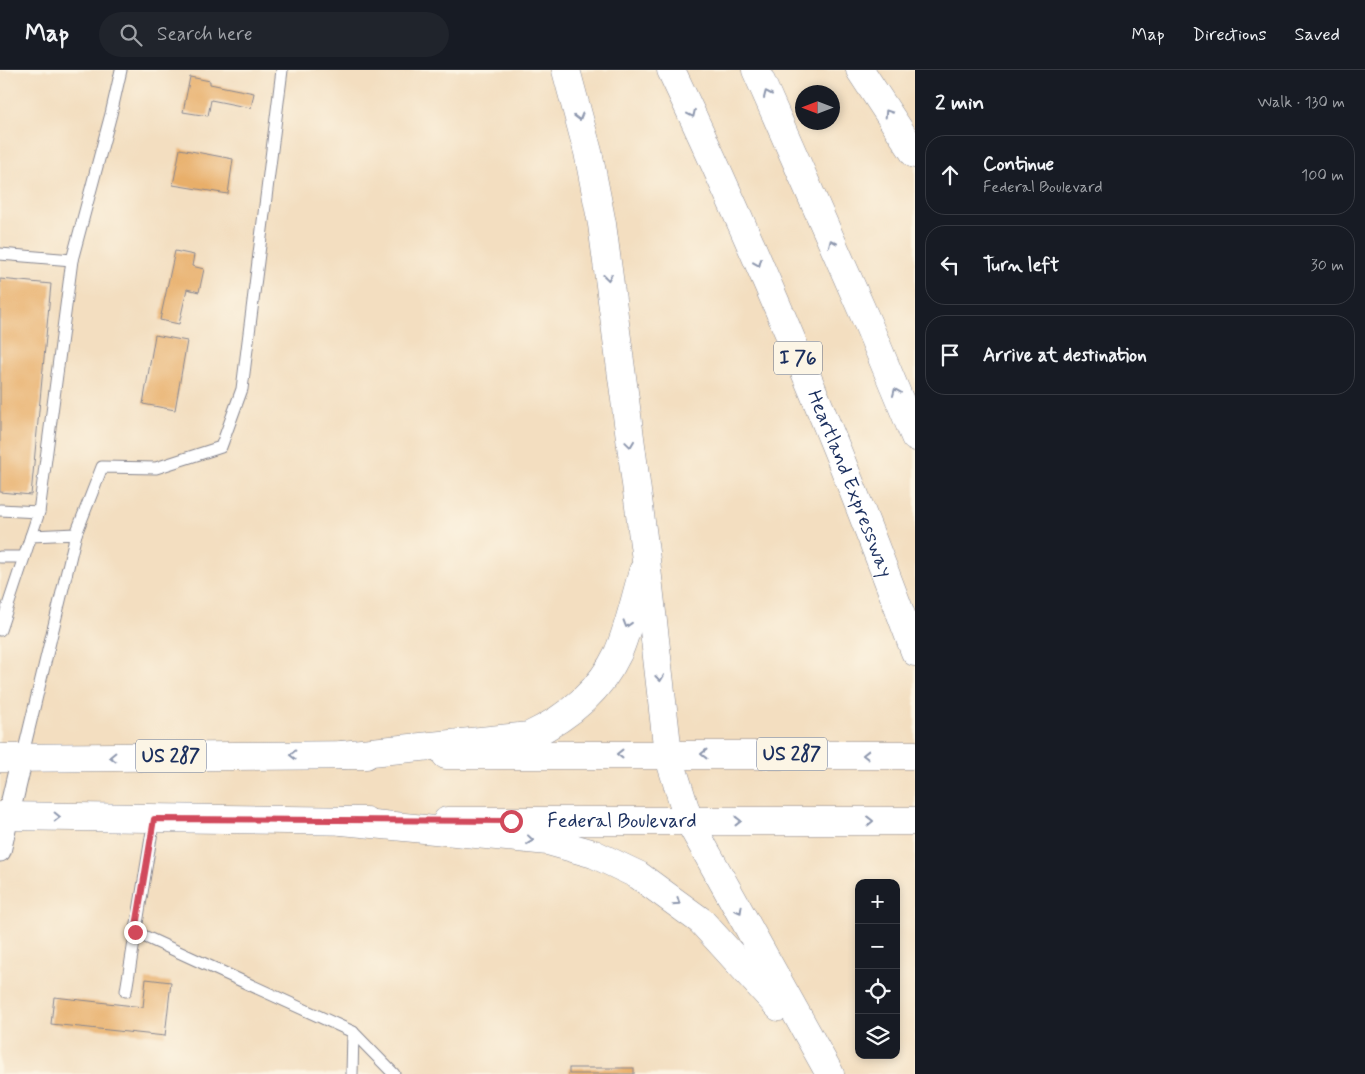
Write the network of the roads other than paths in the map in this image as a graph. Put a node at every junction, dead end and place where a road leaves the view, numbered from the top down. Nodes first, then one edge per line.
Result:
1 (120, 70) edge
2 (282, 70) edge
3 (566, 70) edge
4 (671, 70) edge
5 (756, 70) edge
6 (860, 70) edge
7 (915, 154) edge
8 (0, 254) edge
9 (72, 260) junction
10 (915, 437) edge
11 (0, 510) edge
12 (38, 512) junction
13 (76, 534) junction
14 (31, 536) junction
15 (0, 556) edge
16 (24, 557) junction
17 (646, 560) junction
18 (0, 628) edge
19 (915, 651) edge
20 (668, 754) junction
21 (342, 755) junction
22 (915, 755) edge
23 (11, 758) edge
24 (4, 816) edge
25 (154, 819) junction
26 (915, 820) edge
27 (342, 821) junction
28 (689, 821) junction
29 (0, 851) edge
30 (135, 932) junction
31 (126, 991) dead end
32 (353, 1032) junction
33 (813, 1045) junction
34 (352, 1074) edge
35 (394, 1074) edge
36 (830, 1074) edge

1 - 9 lane
2 - 13 lane
3 -> 17 main road
4 -> 19 main road, Heartland Expressway / I 76
10 -> 5 main road
7 -> 6 main road
8 - 9 lane
9 - 12 lane
11 - 12 lane
12 - 14 lane
13 - 14 lane
13 - 23 lane
14 - 16 lane
15 - 16 lane
16 - 18 lane
17 -> 20 main road
17 -> 21 main road
20 -> 21 main road, US 287
22 -> 20 main road, US 287
20 - 28 main road
21 -> 23 main road, US 287
23 - 24 street
24 -> 25 main road, Federal Boulevard
24 - 29 street
25 - 27 main road, Federal Boulevard
25 - 30 lane
28 -> 26 main road, Federal Boulevard
27 - 28 main road, Federal Boulevard
27 -> 33 main road
28 -> 33 main road
30 - 31 lane
30 - 32 lane
32 - 34 lane
32 - 35 lane
33 - 36 main road

